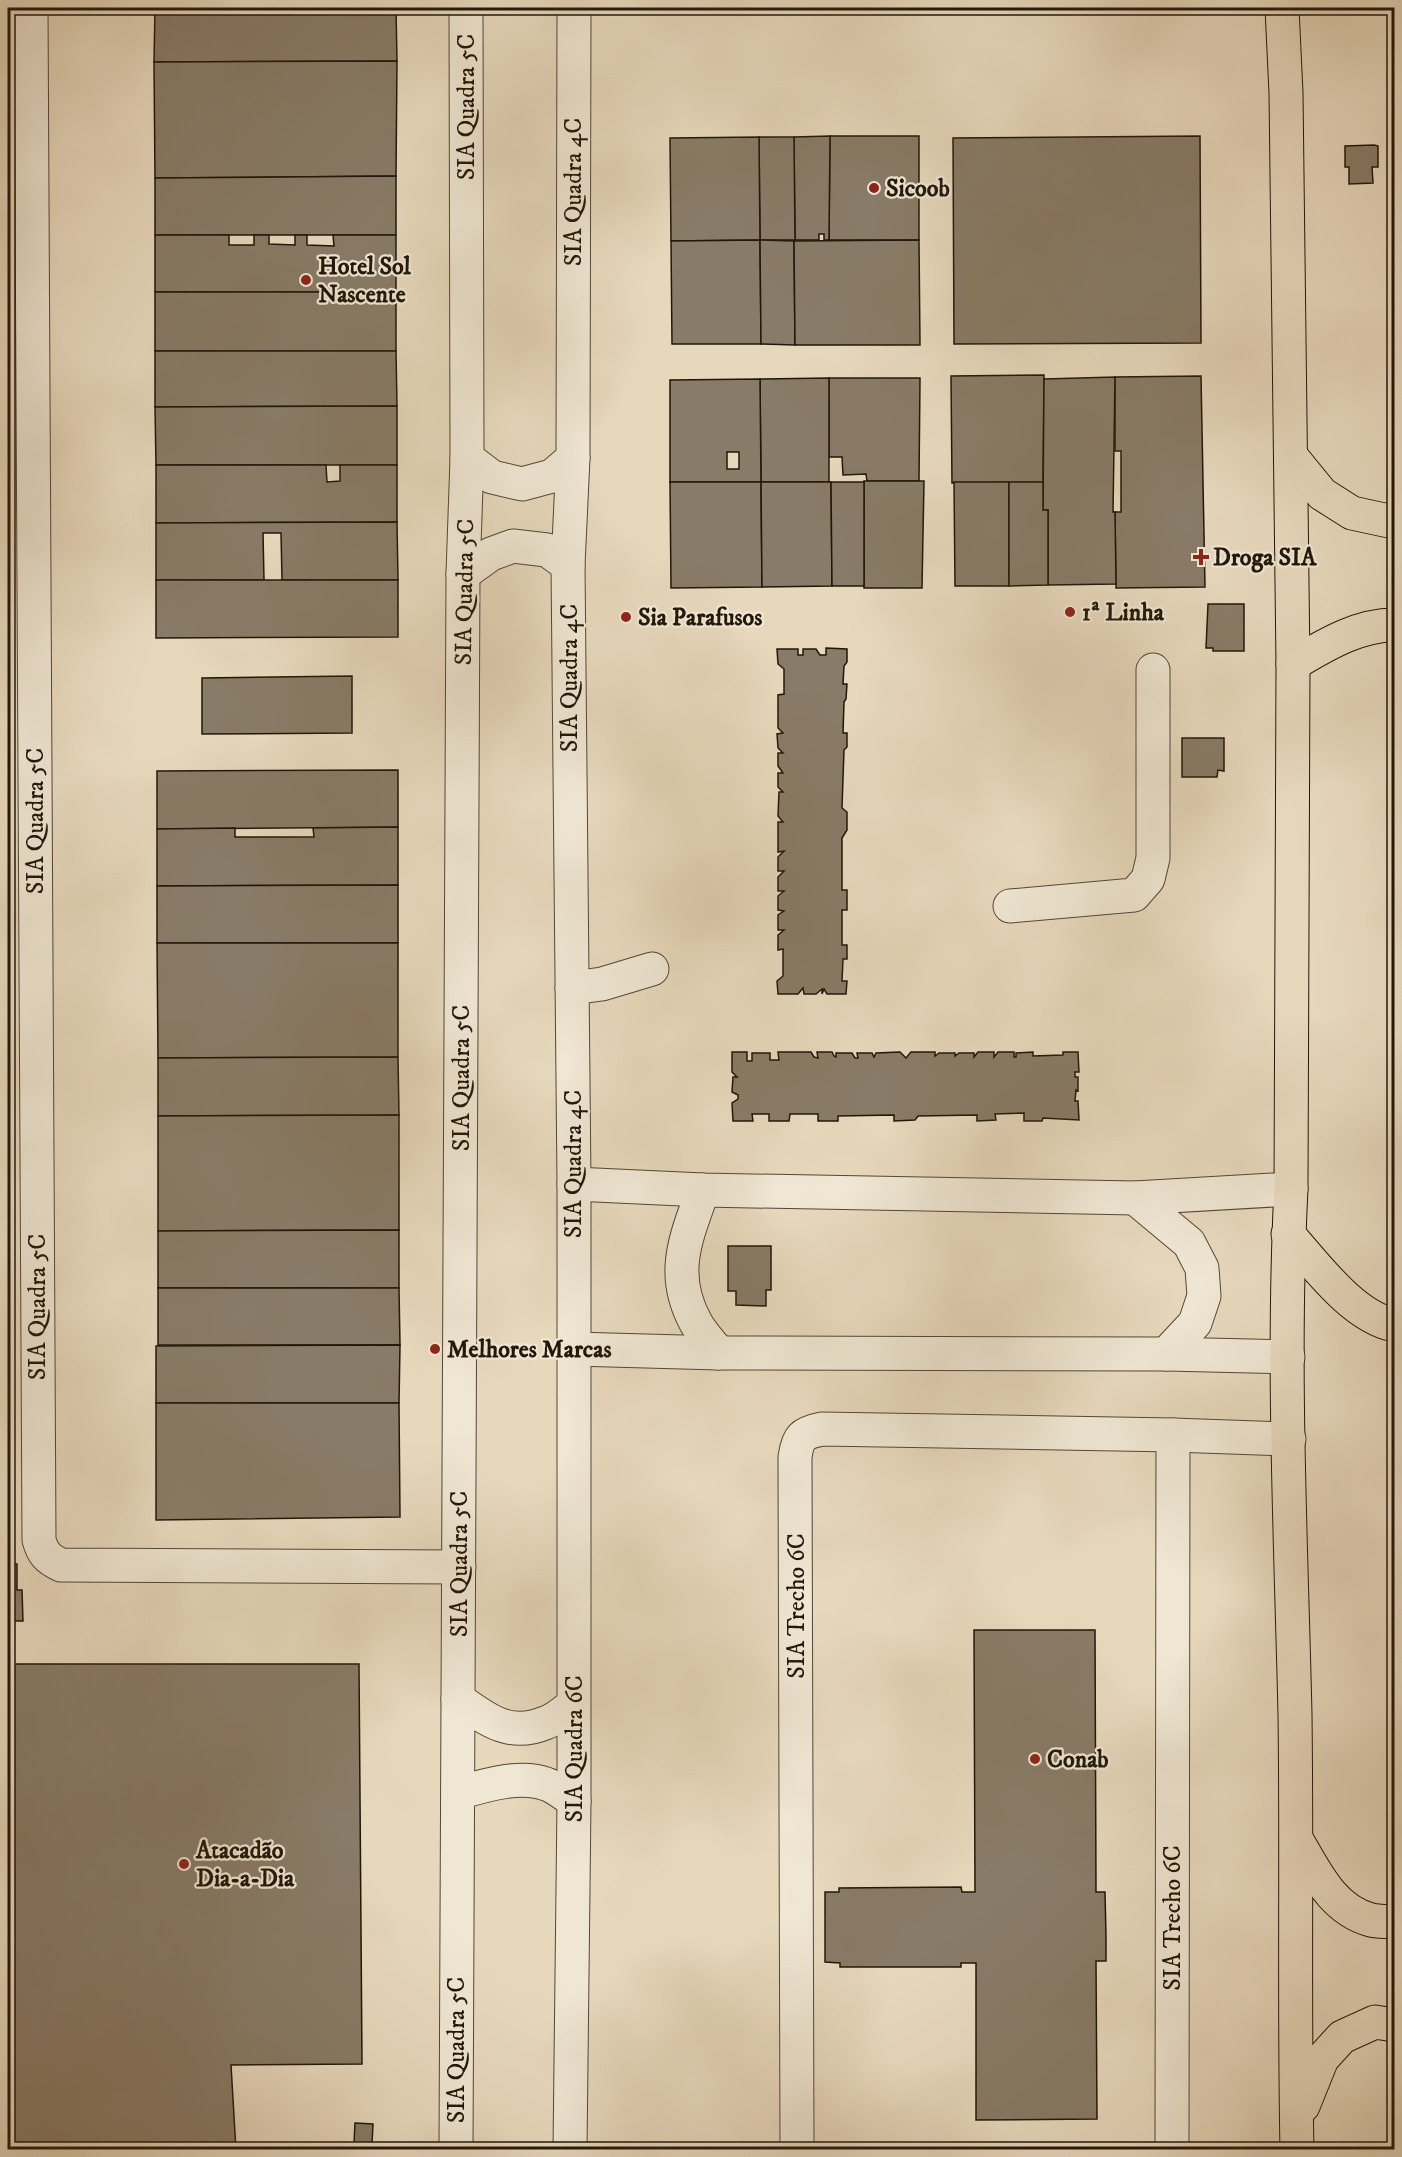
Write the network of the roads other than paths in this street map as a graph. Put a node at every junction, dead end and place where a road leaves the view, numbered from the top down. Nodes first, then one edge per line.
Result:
1 (31, 8) edge
2 (466, 8) edge
3 (574, 8) edge
4 (1282, 8) edge
5 (1291, 456) junction
6 (467, 458) junction
7 (573, 458) junction
8 (1395, 519) edge
9 (568, 565) junction
10 (463, 574) junction
11 (1395, 625) edge
12 (1293, 664) junction
13 (1153, 670) dead end
14 (1010, 906) dead end
15 (652, 969) dead end
16 (572, 988) junction
17 (574, 1184) junction
18 (1291, 1189) junction
19 (703, 1190) junction
20 (1135, 1198) junction
21 (1288, 1234) junction
22 (1395, 1325) edge
23 (573, 1349) junction
24 (719, 1353) junction
25 (1166, 1354) junction
26 (1288, 1357) junction
27 (1173, 1435) junction
28 (1289, 1439) junction
29 (459, 1567) junction
30 (458, 1699) junction
31 (573, 1705) junction
32 (458, 1793) junction
33 (574, 1801) junction
34 (1297, 1840) junction
35 (1395, 1922) edge
36 (1395, 2025) edge
37 (1297, 2137) edge
38 (456, 2150) edge
39 (570, 2150) edge
40 (797, 2150) edge
41 (1172, 2150) edge

1 - 29 street, SIA Quadra 5C
2 - 6 street, SIA Quadra 5C
3 - 7 street, SIA Quadra 4C
4 - 5 main road
5 - 8 main road
5 - 12 main road
6 - 7 street
6 - 10 street, SIA Quadra 5C
7 - 9 street, SIA Quadra 4C
9 - 10 street
9 - 16 street, SIA Quadra 4C
10 - 29 street, SIA Quadra 5C
11 - 12 main road
12 - 18 main road
13 - 14 street
15 - 16 street
16 - 17 street, SIA Quadra 4C
17 - 19 street
17 - 23 street, SIA Quadra 4C
18 - 20 street
18 - 21 main road
19 - 20 street
19 - 24 street
20 - 25 street
21 - 22 main road
21 - 26 main road
23 - 24 street
23 - 31 street, SIA Quadra 6C
24 - 25 street
25 - 26 street
26 - 28 main road
27 - 28 street, SIA Trecho 6C
27 - 40 street, SIA Trecho 6C
27 - 41 street, SIA Trecho 6C
28 - 34 main road
29 - 30 street, SIA Quadra 5C
30 - 31 street
30 - 32 street, SIA Quadra 5C
31 - 33 street, SIA Quadra 6C
32 - 33 street
32 - 38 street, SIA Quadra 5C
33 - 39 street, SIA Quadra 6C
34 - 35 main road
34 - 37 main road
36 - 37 main road

